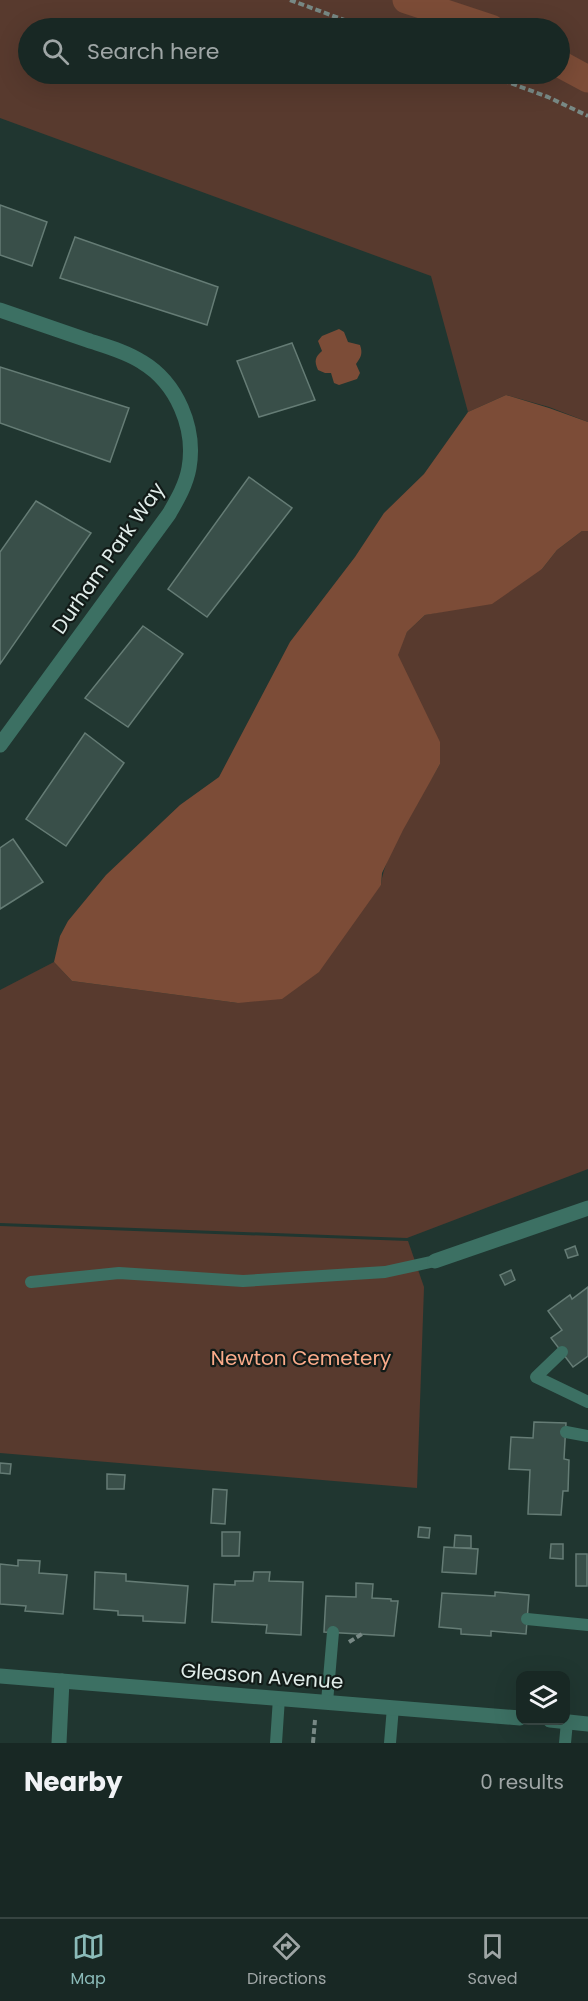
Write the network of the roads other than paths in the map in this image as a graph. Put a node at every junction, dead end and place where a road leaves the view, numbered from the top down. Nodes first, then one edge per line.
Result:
1 (0, 310) edge
2 (0, 745) edge
3 (588, 1208) edge
4 (435, 1261) joint
5 (31, 1282) dead end
6 (562, 1352) dead end
7 (588, 1402) edge
8 (566, 1432) dead end
9 (588, 1436) edge
10 (527, 1619) dead end
11 (588, 1625) edge
12 (333, 1632) dead end
13 (0, 1676) edge
14 (62, 1680) junction
15 (279, 1698) junction
16 (327, 1702) junction
17 (393, 1707) junction
18 (516, 1718) edge
19 (570, 1722) edge
20 (588, 1724) edge
21 (567, 1725) edge
22 (58, 1743) edge
23 (276, 1743) edge
24 (390, 1743) edge
25 (565, 1743) edge

1 - 2 street, Durham Park Way
3 - 4 street
4 - 5 lane
6 - 7 lane
8 - 9 lane
10 - 11 lane
12 - 16 lane
13 - 14 street, Gleason Avenue
14 - 15 street, Gleason Avenue
14 - 22 street
15 - 16 street, Gleason Avenue
15 - 23 lane
16 - 17 street, Gleason Avenue
17 - 18 street, Gleason Avenue
17 - 24 lane
19 - 20 street
21 - 25 lane

